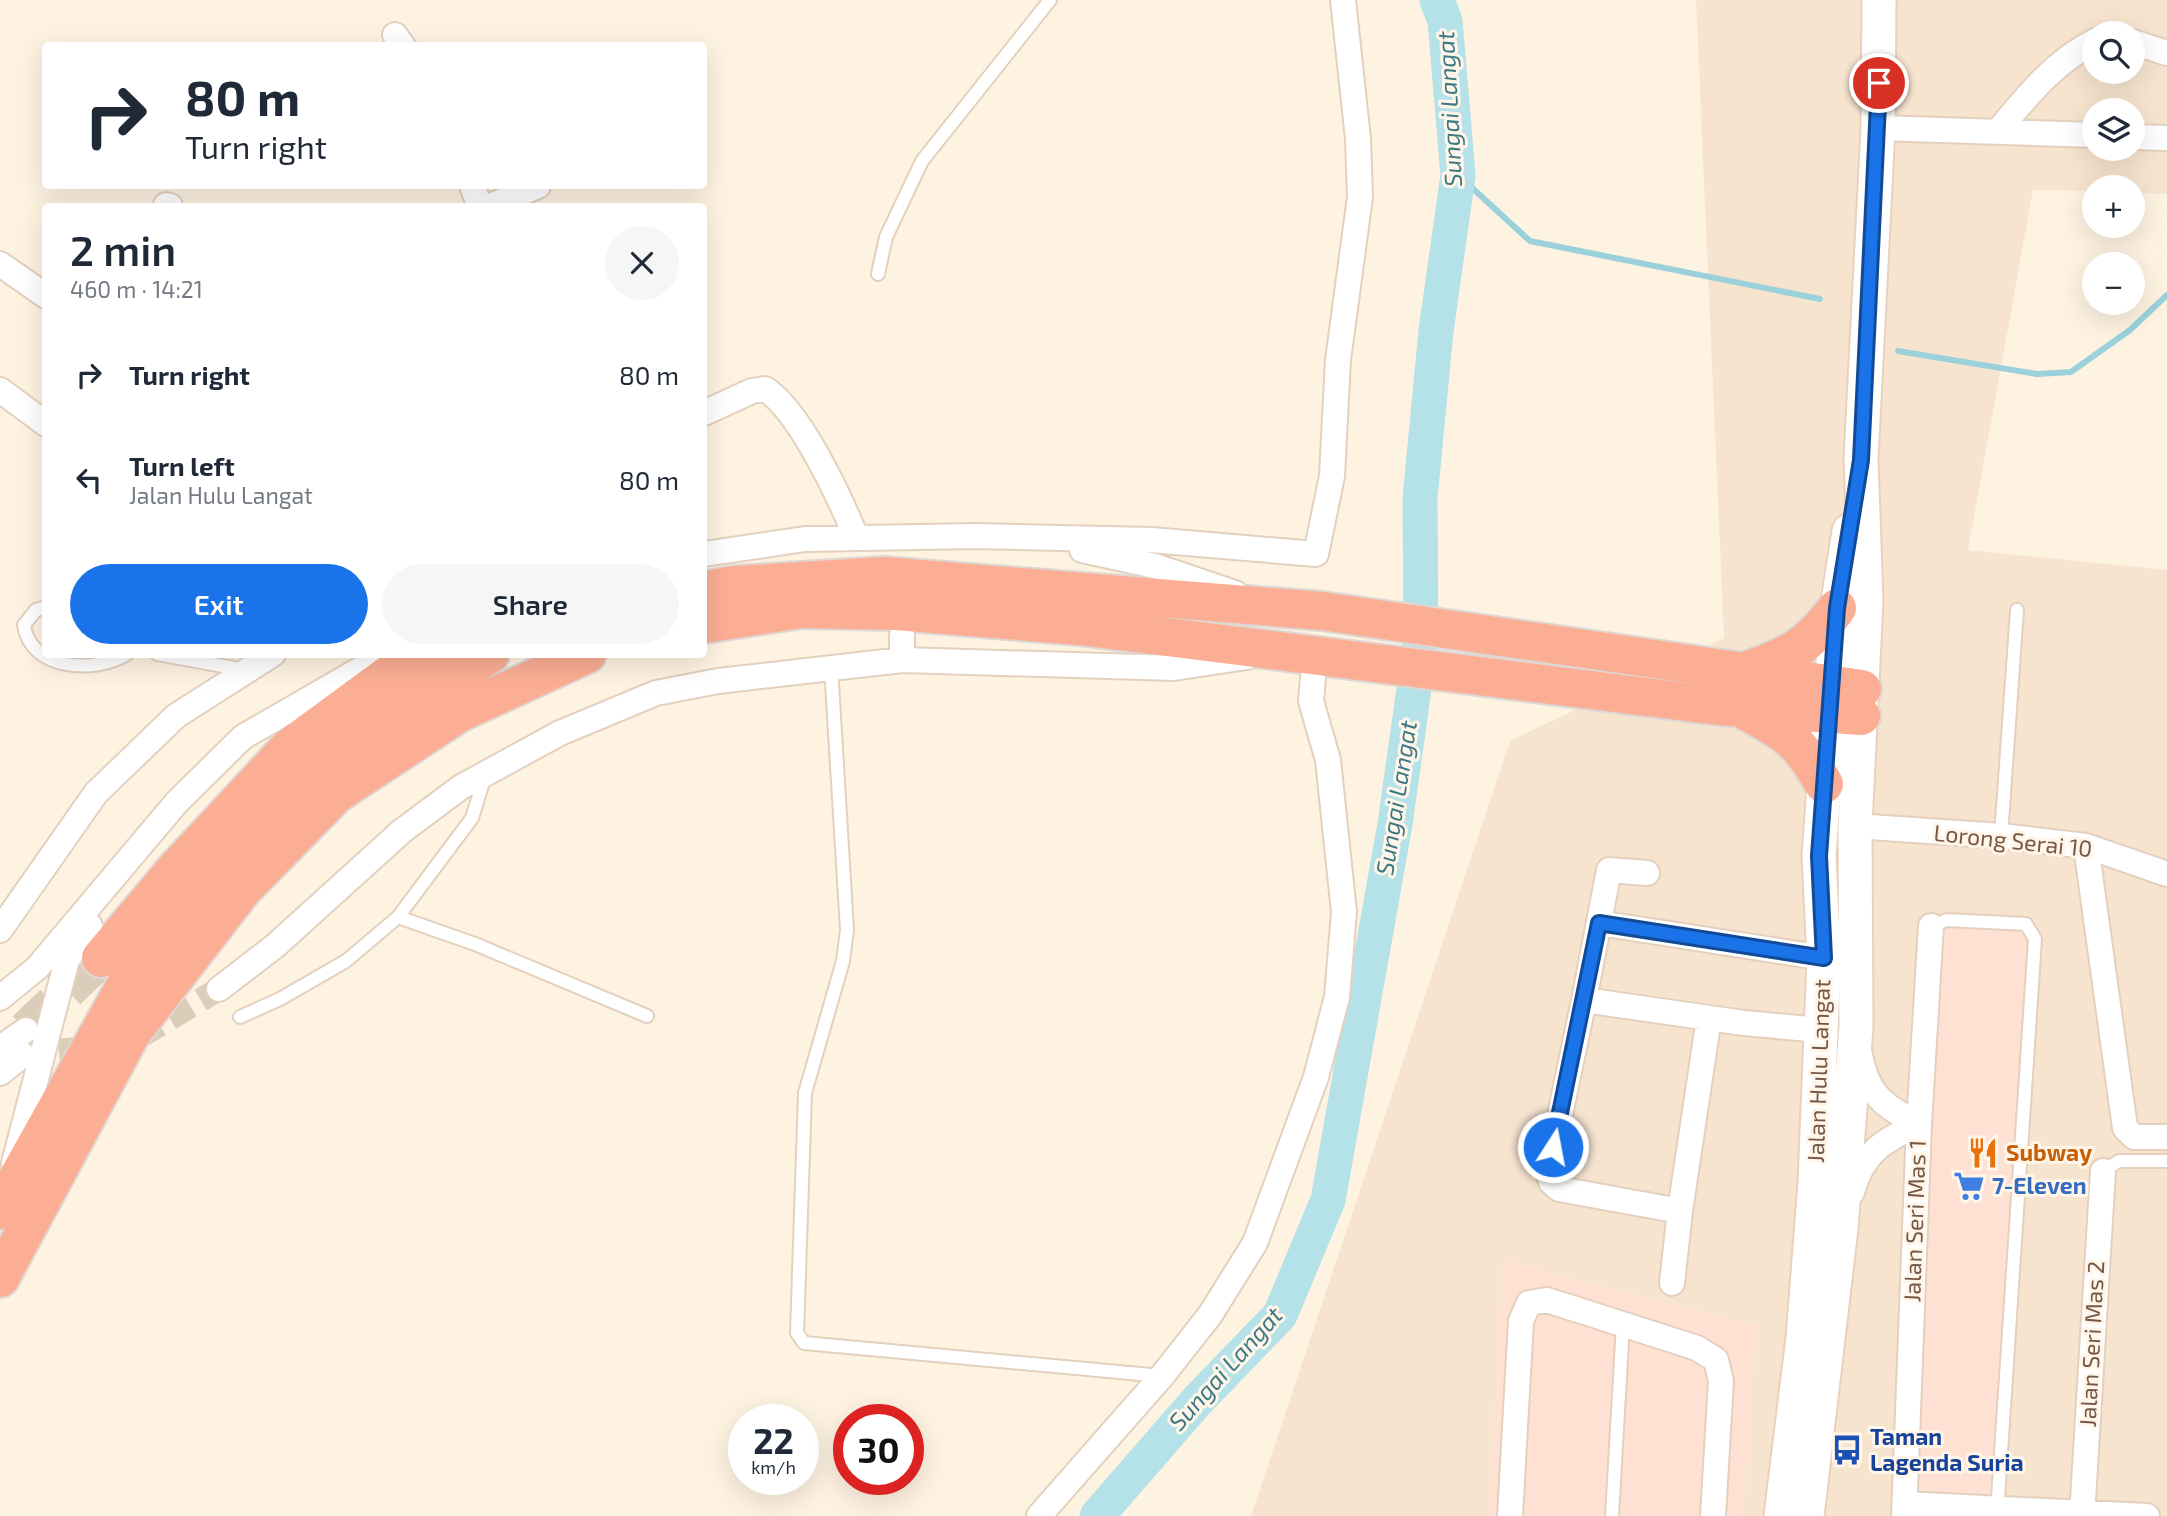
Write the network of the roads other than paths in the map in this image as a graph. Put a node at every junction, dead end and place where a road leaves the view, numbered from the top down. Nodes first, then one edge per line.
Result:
1 (1050, 0) edge
2 (1343, 0) edge
3 (1879, 0) edge
4 (2145, 46) edge
5 (2082, 49) edge
6 (2167, 53) edge
7 (1878, 128) junction
8 (1998, 131) junction
9 (2082, 134) edge
10 (2145, 137) edge
11 (2167, 138) edge
12 (531, 189) edge
13 (497, 203) edge
14 (0, 264) edge
15 (878, 274) dead end
16 (42, 293) edge
17 (0, 390) edge
18 (707, 412) edge
19 (42, 421) edge
20 (1861, 460) junction
21 (856, 537) junction
22 (1030, 538) junction
23 (707, 554) edge
24 (707, 590) edge
25 (42, 608) edge
26 (1281, 608) junction
27 (1837, 608) junction
28 (2017, 610) dead end
29 (707, 624) edge
30 (42, 654) edge
31 (1313, 656) junction
32 (49, 658) edge
33 (119, 658) edge
34 (179, 658) edge
35 (266, 658) edge
36 (380, 658) edge
37 (443, 658) edge
38 (484, 658) edge
39 (578, 658) edge
40 (831, 667) junction
41 (246, 670) junction
42 (1740, 690) junction
43 (1846, 701) junction
44 (486, 773) junction
45 (1824, 784) junction
46 (177, 802) junction
47 (1855, 826) junction
48 (2001, 836) junction
49 (2086, 846) junction
50 (1647, 873) dead end
51 (2167, 874) edge
52 (398, 917) junction
53 (1599, 923) junction
54 (1931, 926) joint
55 (0, 930) edge
56 (101, 958) tunnel mouth
57 (1824, 958) junction
58 (219, 989) tunnel mouth
59 (0, 998) edge
60 (1584, 1000) junction
61 (647, 1016) dead end
62 (240, 1017) dead end
63 (1709, 1018) junction
64 (1856, 1027) junction
65 (1820, 1030) junction
66 (16, 1044) tunnel mouth
67 (0, 1073) edge
68 (1919, 1124) junction
69 (2167, 1137) edge
70 (2167, 1161) edge
71 (2103, 1171) joint
72 (3, 1206) edge
73 (1680, 1210) junction
74 (1841, 1228) junction
75 (0, 1278) edge
76 (1672, 1283) dead end
77 (1623, 1324) junction
78 (1162, 1376) junction
79 (1905, 1510) edge
80 (1997, 1512) edge
81 (2082, 1515) edge
82 (1039, 1516) edge
83 (1510, 1516) edge
84 (1612, 1516) edge
85 (1713, 1516) edge
86 (1781, 1516) edge
87 (1807, 1516) edge
88 (2147, 1516) edge

1 - 15 lane
2 - 22 street
3 - 7 main road, Jalan Hulu Langat
4 - 6 street
5 - 8 street
7 - 8 street
7 - 20 main road, Jalan Hulu Langat
8 - 9 street
10 - 11 street
12 - 13 street
14 - 16 street
17 - 19 street
18 - 21 street
20 - 27 main road, Jalan Hulu Langat
20 - 43 main road, Jalan Hulu Langat
21 - 22 street
21 - 23 street
22 - 26 street
24 - 26 highway
25 - 30 lane
26 - 42 highway
27 - 42 highway
27 - 43 main road, Jalan Hulu Langat
28 - 48 lane
29 - 31 highway
31 - 40 street
31 - 42 highway
31 - 78 street
32 - 33 lane
34 - 41 lane
35 - 41 street
36 - 46 street
37 - 56 highway
38 - 72 highway
39 - 75 highway
40 - 44 street
40 - 78 lane
41 - 55 street
42 - 43 highway
42 - 45 highway
43 - 45 main road, Jalan Hulu Langat
43 - 47 main road, Jalan Hulu Langat
44 - 52 lane
44 - 58 street
45 - 57 main road, Jalan Hulu Langat
46 - 59 street
46 - 72 street
47 - 48 street, Lorong Serai 10
47 - 64 main road, Jalan Hulu Langat
48 - 49 street, Lorong Serai 10
49 - 51 street, Lorong Serai 10
49 - 69 street
50 - 53 street
52 - 61 lane
52 - 62 lane
53 - 57 street
53 - 60 street
54 - 68 street, Jalan Seri Mas 1
54 - 80 lane
57 - 65 main road, Jalan Hulu Langat
60 - 63 street
60 - 73 street
63 - 65 street
63 - 73 street
64 - 68 street
64 - 74 main road, Jalan Hulu Langat
65 - 86 main road, Jalan Hulu Langat
66 - 67 street
68 - 74 street
68 - 79 street, Jalan Seri Mas 1
70 - 71 lane
71 - 81 street, Jalan Seri Mas 2
73 - 76 street
74 - 87 main road, Jalan Hulu Langat
77 - 83 street
77 - 84 lane
77 - 85 street
78 - 82 street
79 - 80 street
80 - 81 street
81 - 88 street

